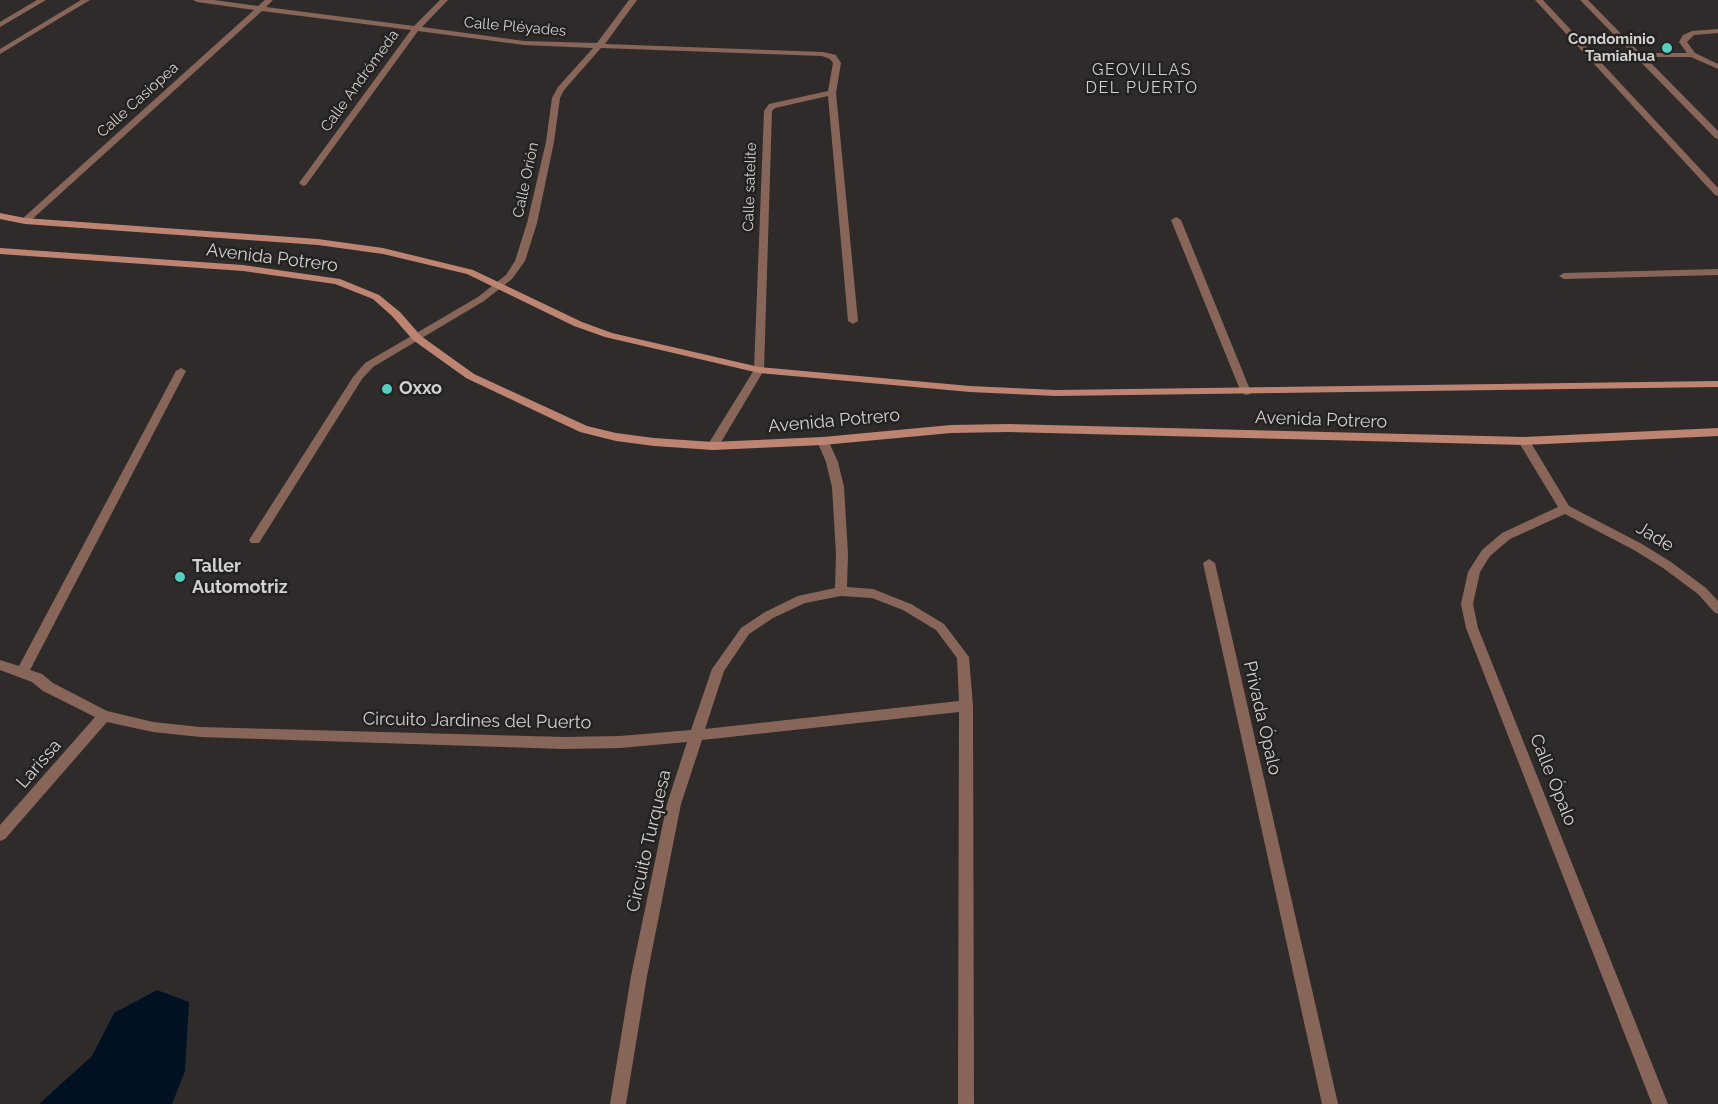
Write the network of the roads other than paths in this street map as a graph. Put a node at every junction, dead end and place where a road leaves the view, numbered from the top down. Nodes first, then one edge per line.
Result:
1 (42, 0) edge
2 (86, 0) edge
3 (197, 0) edge
4 (269, 0) edge
5 (444, 0) edge
6 (633, 0) edge
7 (1539, 0) edge
8 (1584, 0) edge
9 (259, 9) junction
10 (0, 26) edge
11 (415, 30) junction
12 (1718, 31) edge
13 (599, 46) junction
14 (0, 52) edge
15 (1640, 55) junction
16 (1692, 55) junction
17 (1718, 67) edge
18 (832, 93) junction
19 (1718, 136) edge
20 (303, 183) dead end
21 (1718, 193) edge
22 (0, 216) edge
23 (1176, 220) dead end
24 (25, 221) junction
25 (0, 251) edge
26 (1718, 272) edge
27 (1564, 276) dead end
28 (499, 287) junction
29 (853, 321) dead end
30 (417, 338) junction
31 (181, 370) dead end
32 (759, 370) junction
33 (1718, 384) edge
34 (1246, 392) junction
35 (1718, 432) edge
36 (823, 441) junction
37 (1524, 441) junction
38 (714, 446) junction
39 (1564, 509) junction
40 (255, 540) dead end
41 (1209, 563) dead end
42 (841, 591) junction
43 (1718, 609) edge
44 (0, 665) edge
45 (23, 671) junction
46 (966, 706) junction
47 (104, 716) junction
48 (696, 736) junction
49 (0, 835) edge
50 (618, 1104) edge
51 (966, 1104) edge
52 (1330, 1104) edge
53 (1660, 1104) edge

1 - 10 street
2 - 14 street
3 - 9 street, Calle Pléyades
4 - 9 street, Calle Casiopea
5 - 11 street, Calle Andrómeda
6 - 13 street, Calle Orión
7 - 21 street
8 - 15 street
9 - 11 street, Calle Pléyades
9 - 24 street, Calle Casiopea
11 - 13 street, Calle Pléyades
11 - 20 street, Calle Andrómeda
12 - 16 street
13 - 18 street, Calle Pléyades
13 - 28 street, Calle Orión
15 - 16 street
15 - 19 street
16 - 17 street
18 - 29 street
18 - 32 street, Calle satelite
22 - 24 street, Avenida Potrero
23 - 34 street
24 - 28 street, Avenida Potrero
25 - 30 street, Avenida Potrero
26 - 27 street
28 - 30 street, Calle Orión
28 - 32 street, Avenida Potrero
30 - 38 street, Avenida Potrero
30 - 40 street, Calle Orión
31 - 45 street
32 - 34 street, Avenida Potrero
32 - 38 street
33 - 34 street, Avenida Potrero
35 - 37 street, Avenida Potrero
36 - 37 street, Avenida Potrero
36 - 38 street, Avenida Potrero
36 - 42 street
37 - 39 street
39 - 43 street, Jade
39 - 53 street, Calle Ópalo
41 - 52 street, Privada Ópalo
42 - 46 street, Circuito Turquesa
42 - 48 street, Circuito Turquesa
44 - 45 street, Circuito Jardines del Puerto
45 - 47 street, Circuito Jardines del Puerto
46 - 48 street, Circuito Jardines del Puerto
46 - 51 street, Circuito Turquesa
47 - 48 street, Circuito Jardines del Puerto
47 - 49 street, Larissa
48 - 50 street, Circuito Turquesa

